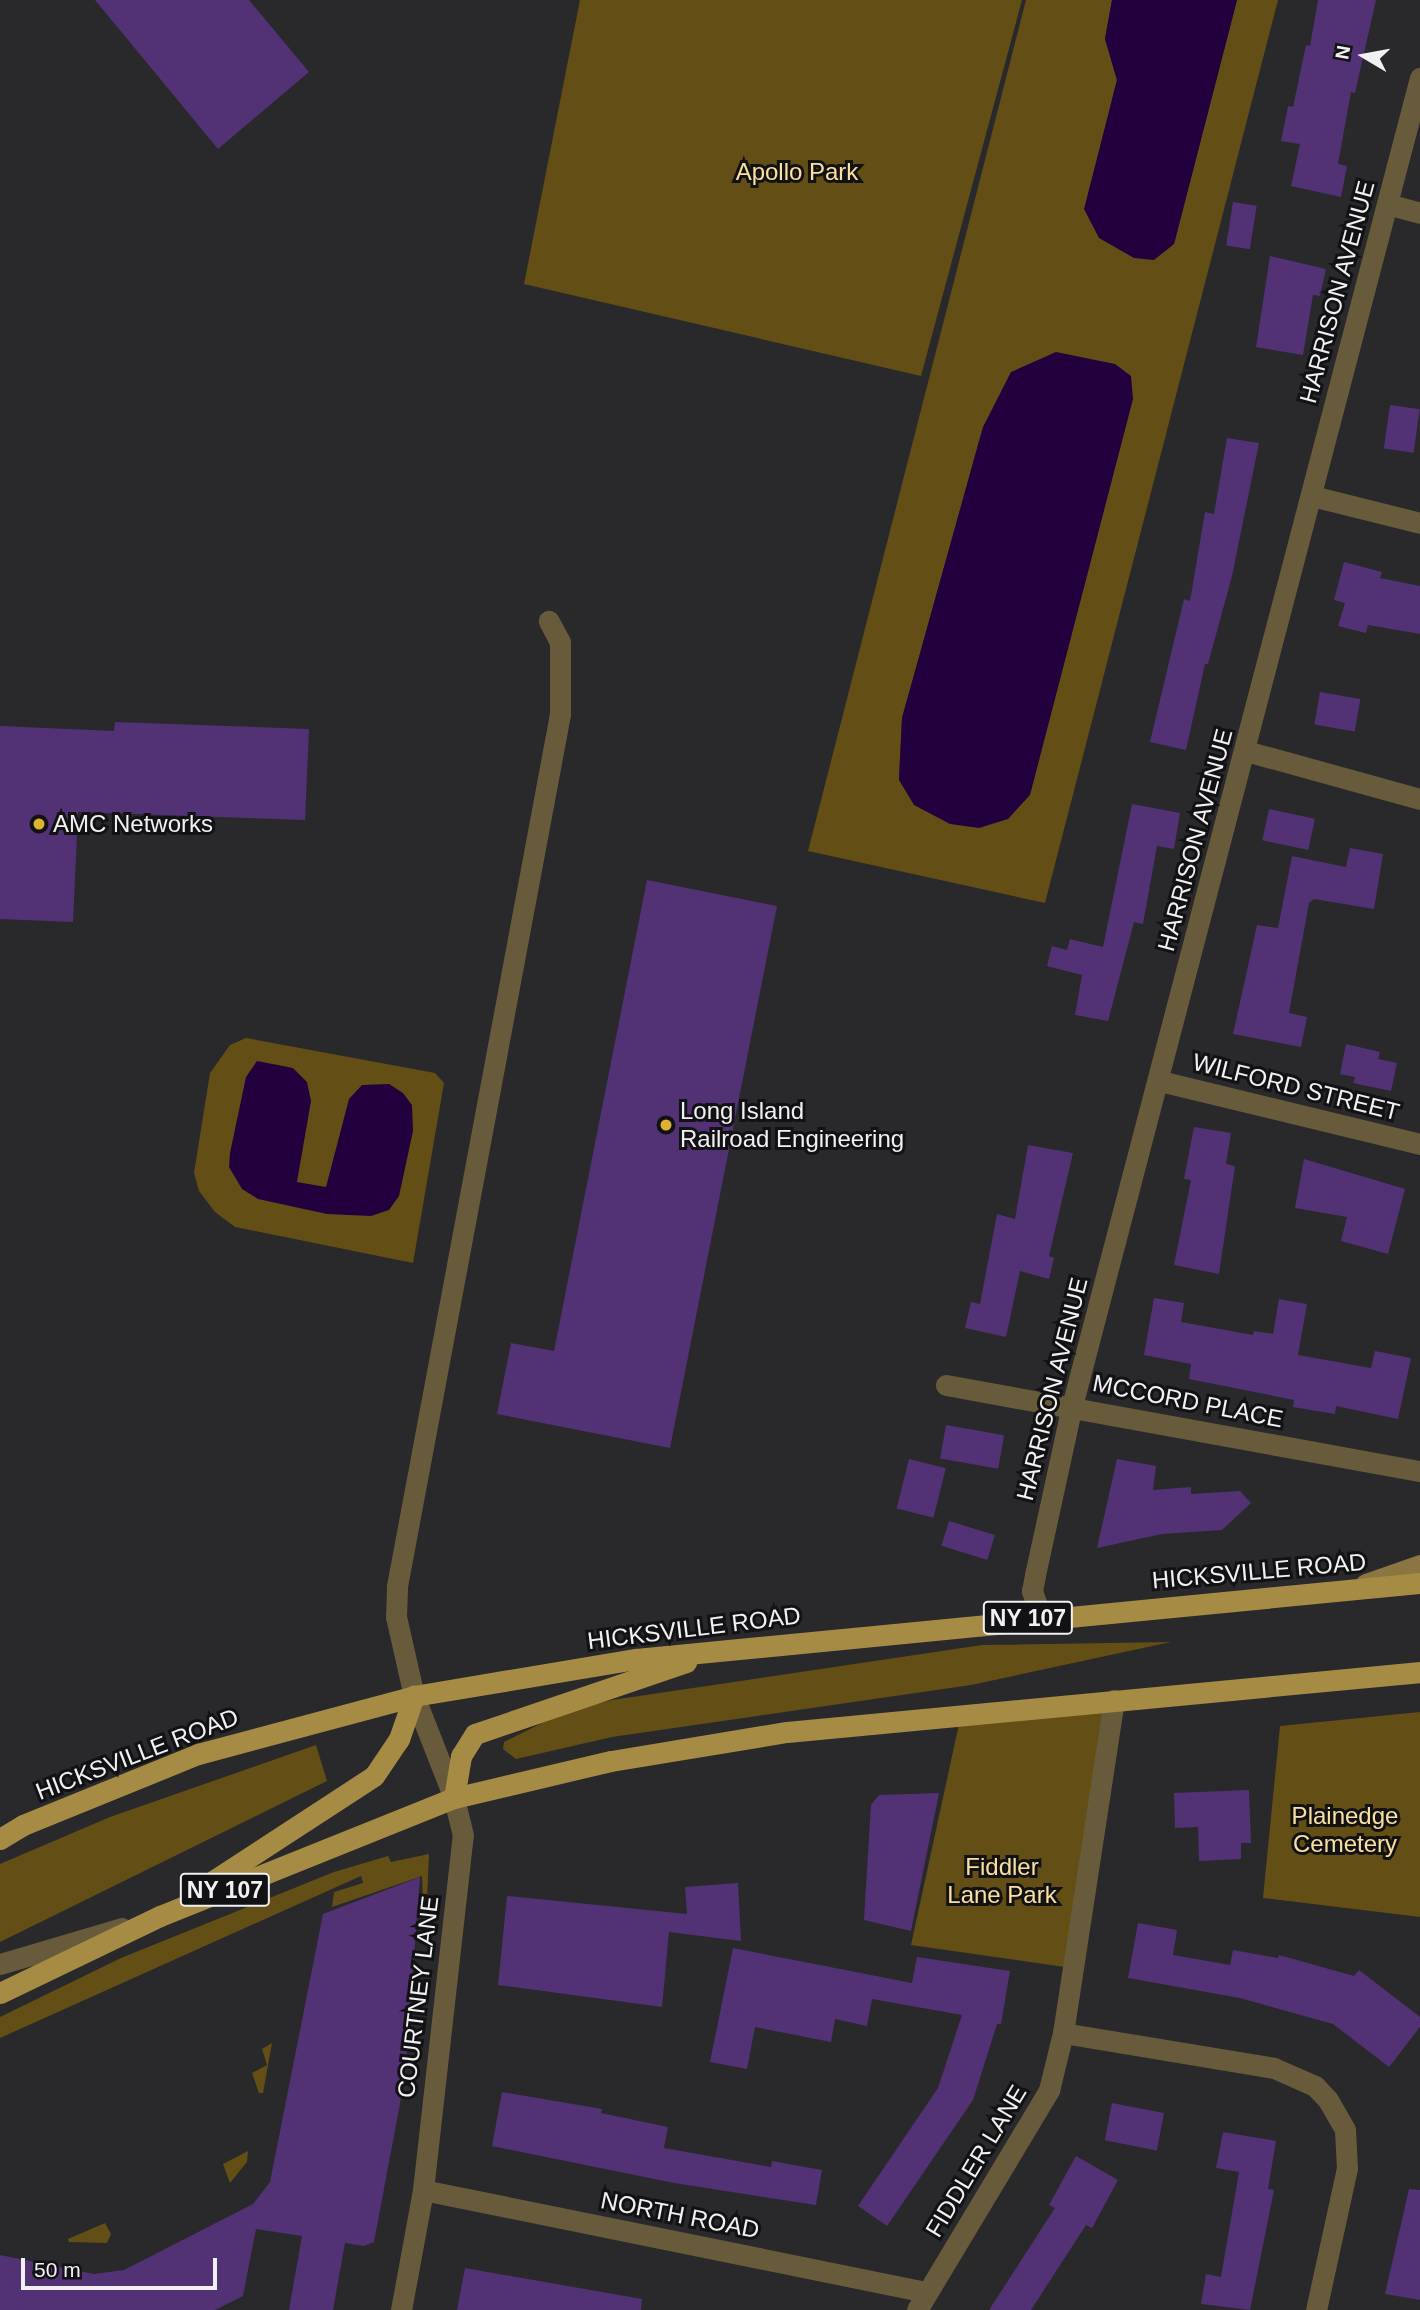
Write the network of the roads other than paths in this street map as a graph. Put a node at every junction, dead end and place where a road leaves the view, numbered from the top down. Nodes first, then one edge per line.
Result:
1 (1420, 78) edge
2 (1387, 204) junction
3 (1420, 213) edge
4 (1311, 496) junction
5 (1420, 523) edge
6 (549, 621) dead end
7 (1246, 751) junction
8 (1420, 799) edge
9 (1160, 1081) junction
10 (1420, 1144) edge
11 (946, 1385) dead end
12 (1072, 1406) junction
13 (1420, 1471) edge
14 (1420, 1565) edge
15 (1420, 1583) edge
16 (1353, 1589) junction
17 (1041, 1617) junction
18 (728, 1649) junction
19 (1420, 1672) edge
20 (414, 1696) junction
21 (1114, 1700) junction
22 (454, 1798) junction
23 (23, 1825) junction
24 (0, 1828) edge
25 (0, 1839) edge
26 (160, 1916) junction
27 (0, 1964) edge
28 (0, 1993) edge
29 (1063, 2033) junction
30 (423, 2190) junction
31 (922, 2301) edge
32 (401, 2310) edge
33 (1316, 2310) edge

1 - 2 street, HARRISON AVENUE
2 - 3 street
2 - 4 street, HARRISON AVENUE
4 - 5 street
4 - 7 street, HARRISON AVENUE
6 - 20 street, COURTNEY LANE
7 - 8 street
7 - 9 street, HARRISON AVENUE
9 - 10 street, WILFORD STREET
9 - 12 street, HARRISON AVENUE
11 - 12 street, MCCORD PLACE
12 - 13 street, MCCORD PLACE
12 - 17 street, HARRISON AVENUE
14 - 16 main road
15 - 16 main road, HICKSVILLE ROAD / NY 107
16 - 17 main road, HICKSVILLE ROAD / NY 107
17 - 18 main road, HICKSVILLE ROAD / NY 107
18 - 20 main road, HICKSVILLE ROAD / NY 107
18 - 22 main road
19 - 21 main road, NY 107
20 - 22 street, COURTNEY LANE
20 - 23 main road, HICKSVILLE ROAD / NY 107
20 - 26 main road
21 - 22 main road, NY 107
21 - 29 street, FIDDLER LANE
22 - 26 main road, NY 107
22 - 30 street, COURTNEY LANE
23 - 24 street
23 - 25 main road, HICKSVILLE ROAD / NY 107
26 - 27 street
26 - 28 main road, NY 107
29 - 31 street, FIDDLER LANE
29 - 33 street
30 - 31 street, NORTH ROAD
30 - 32 street, COURTNEY LANE

